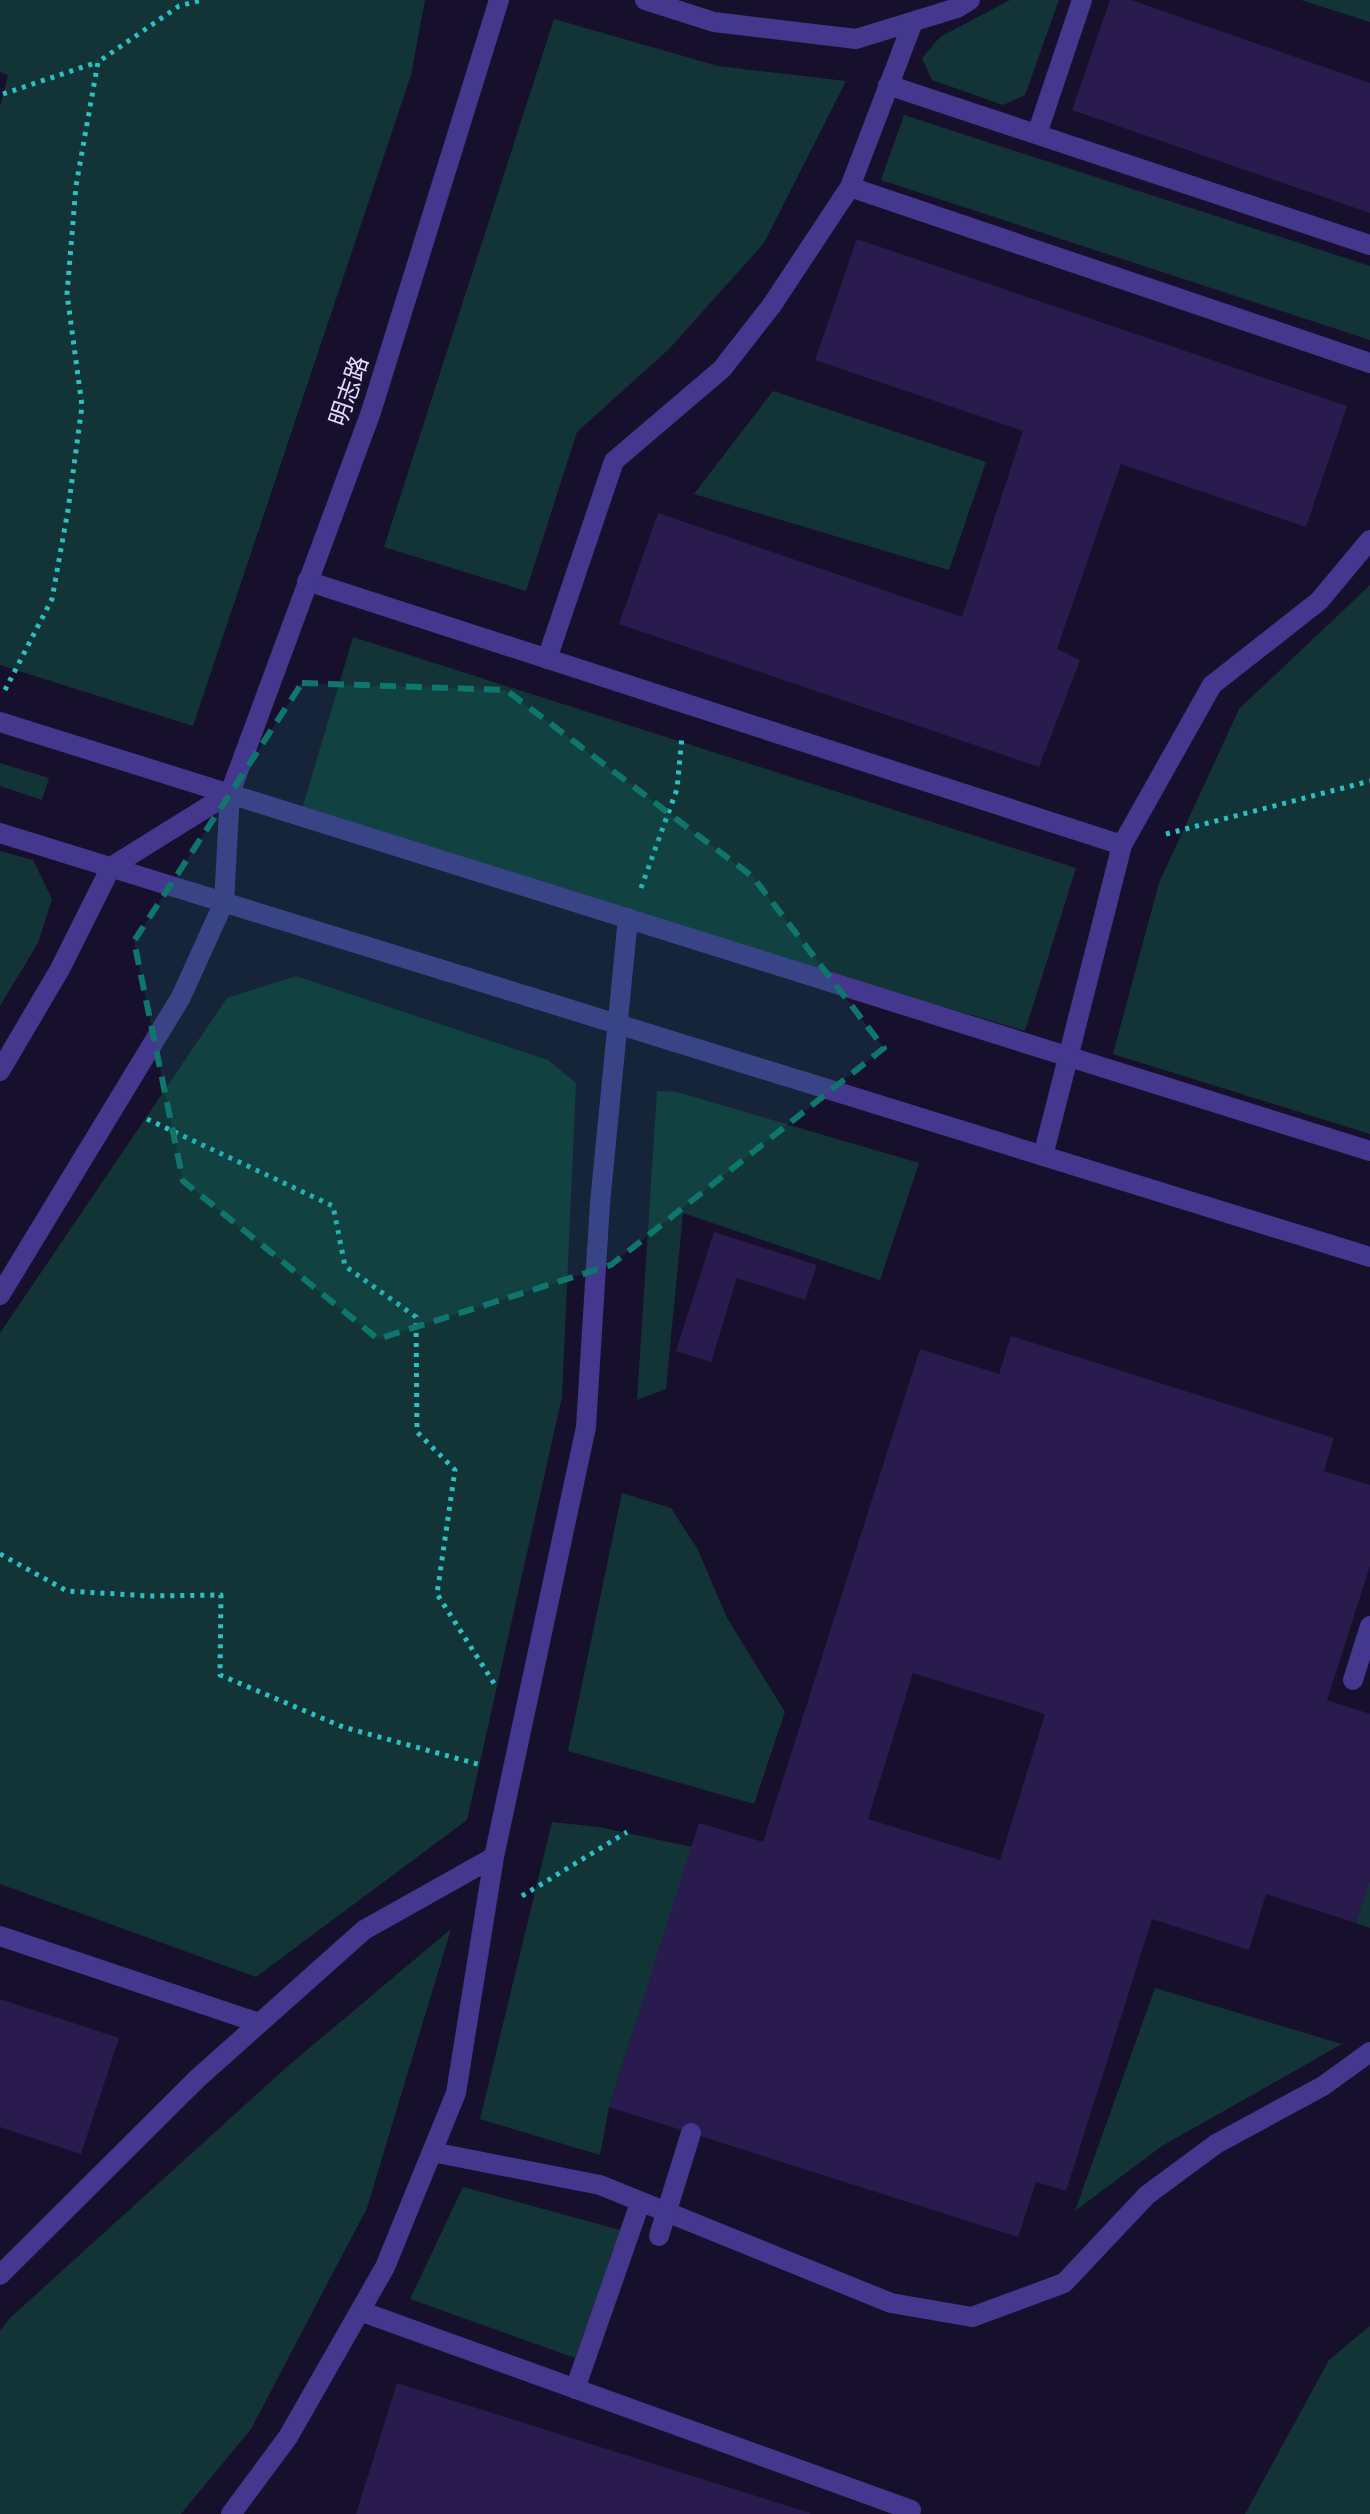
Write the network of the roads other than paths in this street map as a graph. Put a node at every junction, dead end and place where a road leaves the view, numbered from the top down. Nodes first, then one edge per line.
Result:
1 (499, 0) edge
2 (645, 0) edge
3 (970, 0) edge
4 (1082, 0) edge
5 (913, 22) junction
6 (888, 85) junction
7 (1037, 134) junction
8 (850, 187) junction
9 (1370, 245) edge
10 (1370, 363) edge
11 (1370, 540) edge
12 (307, 581) junction
13 (547, 659) junction
14 (0, 722) edge
15 (230, 793) junction
16 (0, 833) edge
17 (1122, 845) junction
18 (111, 867) junction
19 (224, 902) junction
20 (628, 918) junction
21 (616, 1024) junction
22 (1068, 1056) junction
23 (0, 1071) edge
24 (1370, 1151) edge
25 (1043, 1156) junction
26 (1370, 1257) edge
27 (0, 1295) edge
28 (1370, 1626) edge
29 (1353, 1680) dead end
30 (494, 1857) junction
31 (0, 1936) edge
32 (259, 2023) junction
33 (1370, 2052) edge
34 (691, 2133) dead end
35 (432, 2152) junction
36 (640, 2203) junction
37 (659, 2236) dead end
38 (0, 2275) edge
39 (360, 2311) junction
40 (575, 2389) junction
41 (231, 2514) edge
42 (910, 2514) edge

1 - 12 street, 明志路
2 - 5 street
3 - 5 street
4 - 7 street
5 - 6 street
6 - 7 street
6 - 8 street
7 - 9 street
8 - 10 street
8 - 13 street
11 - 17 street
12 - 13 street
12 - 15 street, 明志路
13 - 17 street
14 - 15 street
15 - 18 street
15 - 19 street, 明志路
15 - 20 street
16 - 18 street
17 - 22 street
18 - 19 street
18 - 23 street
19 - 21 street
19 - 27 street
20 - 21 street
20 - 22 street
21 - 25 street
21 - 30 street
22 - 24 street
22 - 25 street
25 - 26 street
28 - 29 street
30 - 32 street
30 - 35 street
31 - 32 street
32 - 38 street
33 - 36 street
34 - 37 street, bridge
35 - 36 street
35 - 39 street
36 - 40 street
39 - 40 street
39 - 41 street
40 - 42 street

